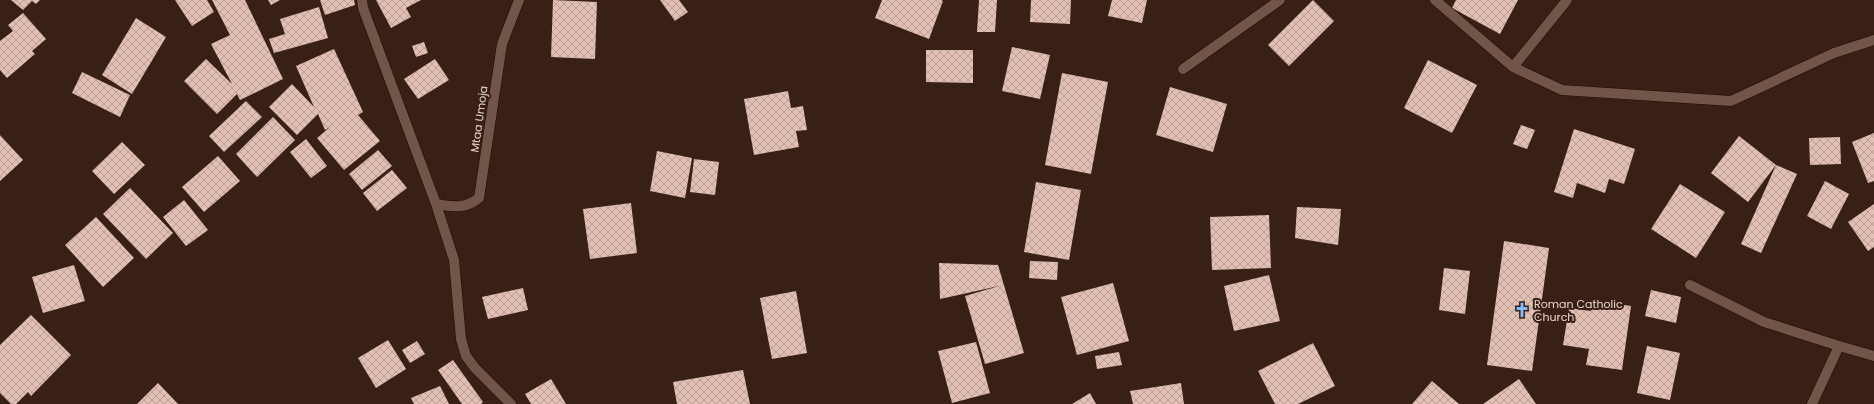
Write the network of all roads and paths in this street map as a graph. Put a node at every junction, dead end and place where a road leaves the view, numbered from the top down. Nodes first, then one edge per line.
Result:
1 (362, 0) edge
2 (519, 0) edge
3 (1280, 0) edge
4 (1435, 0) edge
5 (1567, 0) edge
6 (1874, 40) edge
7 (1513, 67) junction
8 (1183, 69) dead end
9 (436, 204) junction
10 (1690, 285) dead end
11 (1839, 346) junction
12 (1874, 356) edge
13 (511, 404) edge
14 (1812, 404) edge

1 - 9 street
2 - 9 street, Mtaa Umoja
3 - 8 street
4 - 7 street
5 - 7 street
6 - 7 street
9 - 13 street
10 - 11 street
11 - 12 street
11 - 14 street

